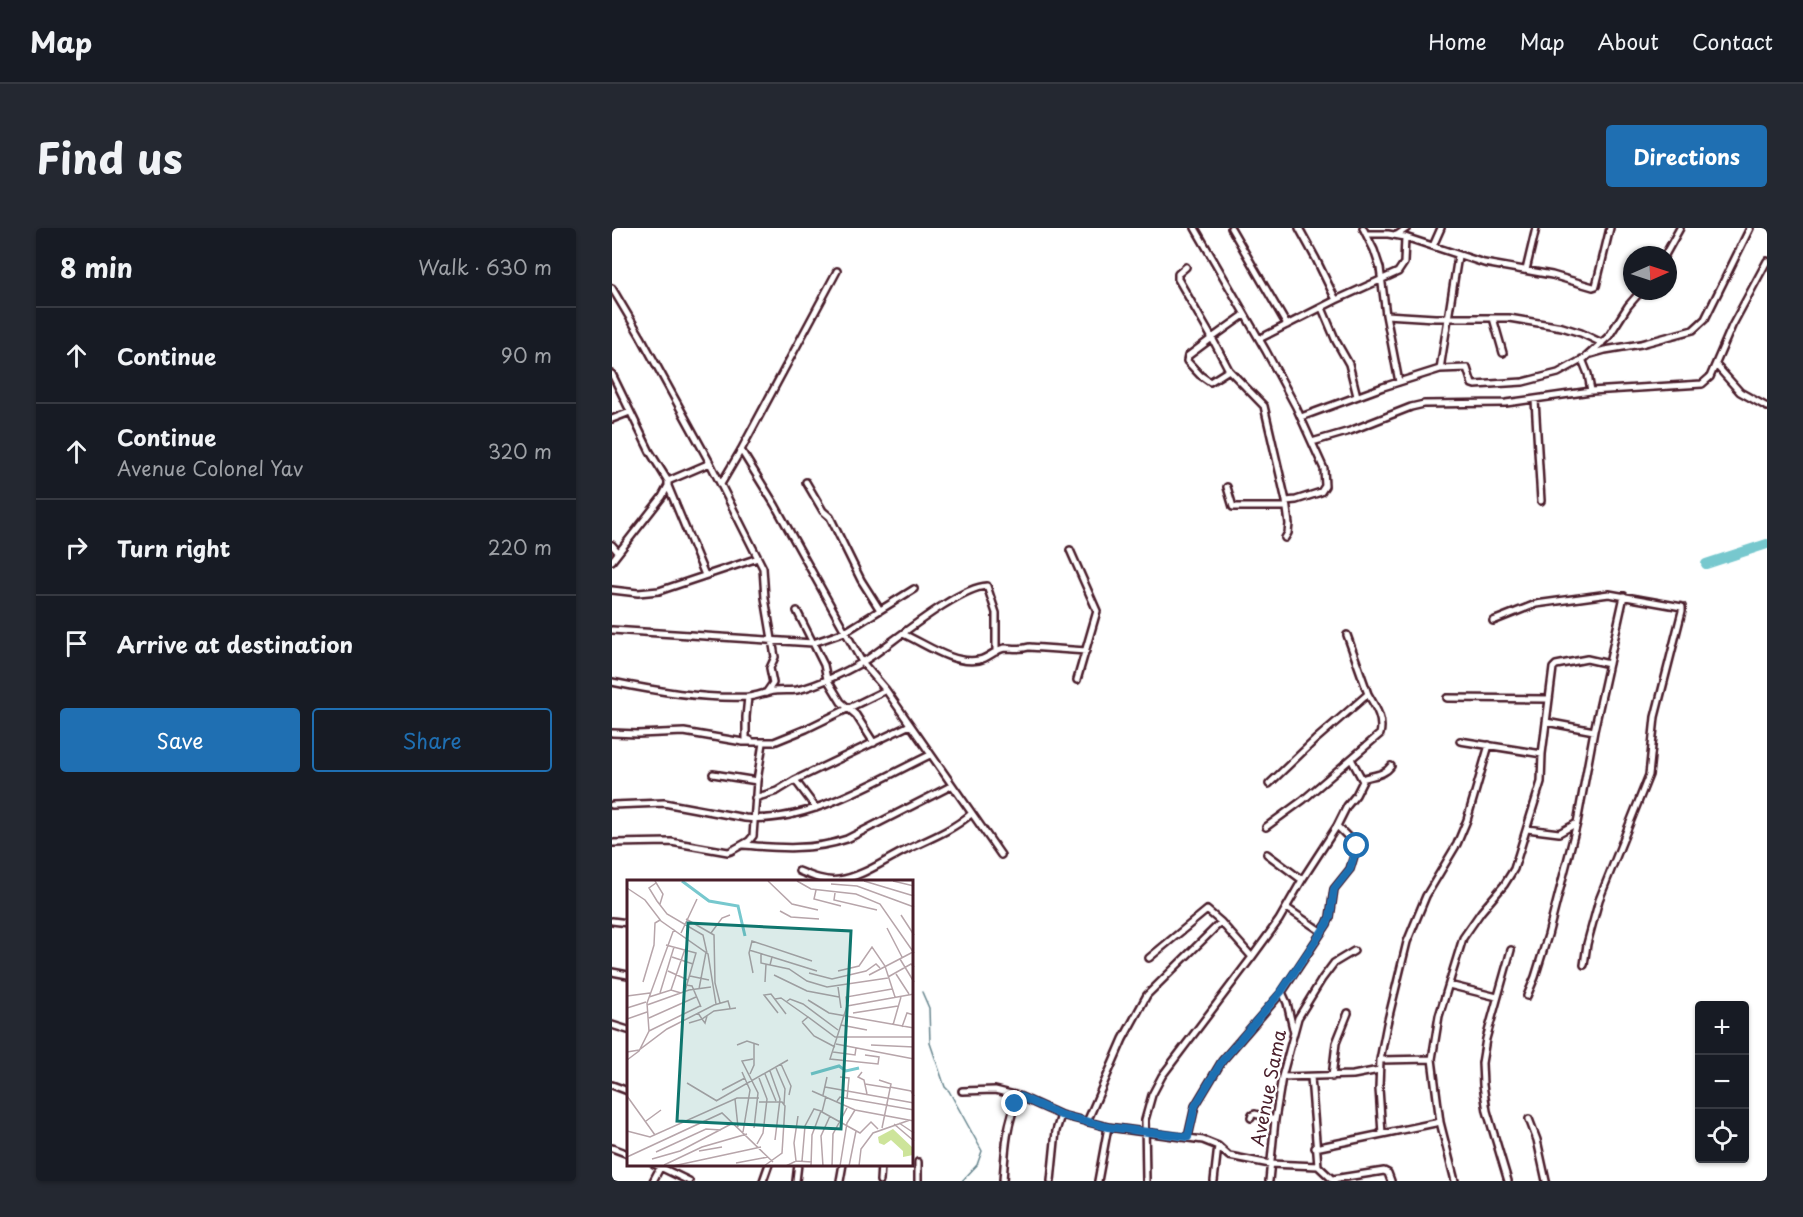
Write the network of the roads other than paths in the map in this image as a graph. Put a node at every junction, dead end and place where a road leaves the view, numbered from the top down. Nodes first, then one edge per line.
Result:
1 (1195, 228) edge
2 (1231, 228) edge
3 (1299, 228) edge
4 (1407, 228) edge
5 (1441, 228) edge
6 (1536, 228) edge
7 (1610, 228) edge
8 (1680, 228) edge
9 (1750, 228) edge
10 (1365, 231) edge
11 (1397, 235) junction
12 (1405, 237) junction
13 (1433, 246) junction
14 (1670, 246) edge
15 (1458, 256) junction
16 (1767, 261) edge
17 (1186, 267) dead end
18 (1526, 270) junction
19 (837, 271) dead end
20 (1381, 280) junction
21 (612, 288) edge
22 (1336, 300) junction
23 (1633, 300) edge
24 (1322, 308) junction
25 (1244, 315) junction
26 (1386, 315) junction
27 (1448, 318) junction
28 (1493, 318) junction
29 (1287, 326) junction
30 (1212, 338) junction
31 (1259, 339) junction
32 (1602, 343) junction
33 (1503, 353) dead end
34 (1590, 354) junction
35 (1582, 359) junction
36 (1716, 365) junction
37 (1440, 369) junction
38 (1228, 370) junction
39 (612, 374) edge
40 (1399, 382) junction
41 (1591, 391) junction
42 (1357, 396) junction
43 (1535, 400) junction
44 (1767, 407) edge
45 (630, 412) junction
46 (1301, 417) junction
47 (612, 419) edge
48 (1312, 442) junction
49 (741, 450) junction
50 (710, 463) junction
51 (806, 482) dead end
52 (668, 484) junction
53 (721, 484) junction
54 (1227, 487) dead end
55 (1541, 501) dead end
56 (1286, 504) junction
57 (1285, 538) dead end
58 (612, 545) edge
59 (1070, 550) dead end
60 (618, 552) junction
61 (758, 558) junction
62 (612, 561) edge
63 (705, 575) junction
64 (914, 589) dead end
65 (612, 590) edge
66 (1624, 596) junction
67 (880, 610) junction
68 (797, 611) dead end
69 (1493, 621) dead end
70 (612, 630) edge
71 (845, 632) junction
72 (903, 634) junction
73 (1347, 635) dead end
74 (773, 642) junction
75 (813, 644) junction
76 (1086, 651) junction
77 (996, 652) junction
78 (862, 662) junction
79 (1609, 664) junction
80 (827, 679) junction
81 (1077, 680) dead end
82 (612, 682) edge
83 (886, 690) junction
84 (766, 694) junction
85 (1368, 694) junction
86 (748, 697) junction
87 (1448, 698) dead end
88 (1549, 699) junction
89 (849, 708) junction
90 (1546, 722) junction
91 (910, 725) junction
92 (1594, 731) junction
93 (612, 733) edge
94 (1460, 741) dead end
95 (763, 743) junction
96 (874, 743) junction
97 (1489, 745) junction
98 (930, 754) junction
99 (1542, 754) junction
100 (1351, 759) junction
101 (1391, 766) dead end
102 (713, 774) dead end
103 (1362, 779) junction
104 (795, 780) junction
105 (757, 781) junction
106 (1269, 784) dead end
107 (951, 786) junction
108 (755, 798) junction
109 (612, 806) edge
110 (816, 808) junction
111 (971, 814) junction
112 (754, 819) junction
113 (1577, 823) junction
114 (1337, 826) junction
115 (1266, 827) dead end
116 (1527, 829) junction
117 (612, 843) edge
118 (741, 845) junction
119 (1268, 854) dead end
120 (1001, 855) dead end
121 (799, 871) dead end
122 (1302, 880) junction
123 (1287, 908) junction
124 (612, 921) edge
125 (1221, 922) junction
126 (627, 923) edge
127 (1322, 932) junction
128 (1511, 950) dead end
129 (1354, 951) dead end
130 (1252, 957) junction
131 (1149, 958) dead end
132 (1584, 965) dead end
133 (612, 972) edge
134 (627, 975) edge
135 (1449, 985) junction
136 (1281, 992) junction
137 (1527, 996) dead end
138 (1497, 997) junction
139 (1348, 1013) dead end
140 (612, 1025) edge
141 (627, 1030) edge
142 (1294, 1033) junction
143 (1432, 1059) junction
144 (1380, 1060) junction
145 (1379, 1070) junction
146 (1282, 1077) junction
147 (1311, 1077) junction
148 (1332, 1077) junction
149 (612, 1085) edge
150 (627, 1091) edge
151 (962, 1091) dead end
152 (1019, 1096) junction
153 (1061, 1115) junction
154 (1251, 1118) dead end
155 (1529, 1119) dead end
156 (1275, 1120) junction
157 (1087, 1122) junction
158 (1440, 1122) junction
159 (1108, 1127) junction
160 (1146, 1132) junction
161 (1382, 1134) junction
162 (1188, 1137) junction
163 (1218, 1146) junction
164 (612, 1148) edge
165 (1316, 1148) junction
166 (627, 1154) edge
167 (918, 1162) dead end
168 (1270, 1164) junction
169 (659, 1166) edge
170 (661, 1166) edge
171 (767, 1166) edge
172 (798, 1166) edge
173 (843, 1166) edge
174 (881, 1166) edge
175 (1318, 1166) junction
176 (1334, 1180) edge
177 (653, 1181) edge
178 (689, 1181) edge
179 (763, 1181) edge
180 (796, 1181) edge
181 (840, 1181) edge
182 (880, 1181) edge
183 (918, 1181) edge
184 (1003, 1181) edge
185 (1051, 1181) edge
186 (1098, 1181) edge
187 (1146, 1181) edge
188 (1214, 1181) edge
189 (1269, 1181) edge
190 (1391, 1181) edge
191 (1455, 1181) edge
192 (1508, 1181) edge
193 (1546, 1181) edge

1 - 25 street
2 - 29 street
3 - 22 street
4 - 11 street
5 - 13 street
6 - 18 street
7 - 18 street
8 - 14 street
9 - 34 street
10 - 11 street
10 - 20 street
11 - 12 street
12 - 13 street
12 - 20 street
13 - 15 street
15 - 18 street
15 - 27 street
16 - 36 street
17 - 30 street
19 - 49 street
20 - 22 street
20 - 26 street
21 - 50 street
22 - 24 street
23 - 32 street
24 - 29 street
24 - 42 street
25 - 30 street
25 - 31 street
26 - 27 street
26 - 40 street
27 - 28 street
27 - 37 street
28 - 32 street
28 - 33 street
29 - 31 street
30 - 38 street
30 - 38 street
31 - 46 street
32 - 34 street
34 - 35 street
35 - 37 street
35 - 41 street
36 - 41 street
36 - 44 street
37 - 40 street
38 - 56 street
39 - 45 street
40 - 42 street
41 - 43 street
42 - 46 street
43 - 48 street
43 - 55 street
45 - 47 street
45 - 52 street
46 - 48 street
48 - 56 street
49 - 53 street
49 - 71 street
50 - 52 street
50 - 53 street
51 - 67 street
52 - 60 street
52 - 63 street
53 - 61 street
54 - 56 street
56 - 57 street
58 - 60 street
59 - 76 street
60 - 62 street
61 - 63 street
61 - 74 street
63 - 65 street
64 - 67 street
66 - 69 street
66 - 79 street
66 - 132 street
67 - 71 street
68 - 75 street
70 - 74 street
71 - 75 street
71 - 78 street
72 - 77 street
72 - 77 street
72 - 78 street
73 - 85 street
74 - 75 street
74 - 84 street
75 - 80 street
76 - 77 street
76 - 81 street
78 - 80 street
78 - 83 street
79 - 88 street
79 - 92 street
80 - 84 street
80 - 89 street
82 - 86 street
83 - 89 street
83 - 91 street
84 - 86 street
85 - 100 street
85 - 106 street
86 - 95 street
87 - 88 street
88 - 90 street
89 - 95 street
89 - 96 street
90 - 92 street
90 - 99 street
91 - 96 street
91 - 98 street
92 - 113 street
93 - 95 street
94 - 97 street
95 - 105 street
96 - 104 street
97 - 99 street
97 - 144 street
98 - 107 street
98 - 110 street
99 - 116 street
100 - 103 street
100 - 115 street
101 - 103 street
102 - 105 street
103 - 114 street
104 - 108 street
104 - 110 street
105 - 108 street
107 - 111 street
107 - 118 street
108 - 112 street
109 - 112 street
110 - 112 street
111 - 120 street
111 - 121 street
112 - 118 street
113 - 116 street
113 - 137 street
114 - 122 street
114 - 127 street
116 - 135 street
117 - 118 street
119 - 122 street
122 - 123 street
123 - 127 street
123 - 130 street
124 - 126 street
125 - 130 street
125 - 131 street
125 - 157 street
127 - 136 street
128 - 138 street
129 - 142 street, Avenue Sama
130 - 160 street
133 - 134 street
135 - 138 street
135 - 143 street
136 - 142 street
136 - 162 street
138 - 192 street
139 - 148 street
140 - 141 street
142 - 146 street, Avenue Sama
143 - 144 street
143 - 158 street
144 - 145 street
145 - 148 street
145 - 161 street
146 - 147 street
146 - 156 street, Avenue Sama
147 - 148 street
147 - 165 street
149 - 150 street
151 - 152 street
152 - 153 street
152 - 184 street
153 - 157 street
153 - 185 street
154 - 156 street
155 - 193 street
156 - 168 street, Avenue Sama
157 - 159 street
158 - 161 street
158 - 191 street
159 - 160 street
159 - 186 street
160 - 162 street
160 - 187 street
161 - 165 street
162 - 163 street
163 - 168 street
163 - 188 street
164 - 166 street
165 - 175 street
167 - 183 street
168 - 175 street
168 - 189 street, Avenue Sama
169 - 177 street
170 - 178 street
171 - 179 street
172 - 180 street
173 - 181 street
174 - 182 street
175 - 176 street
176 - 190 street

